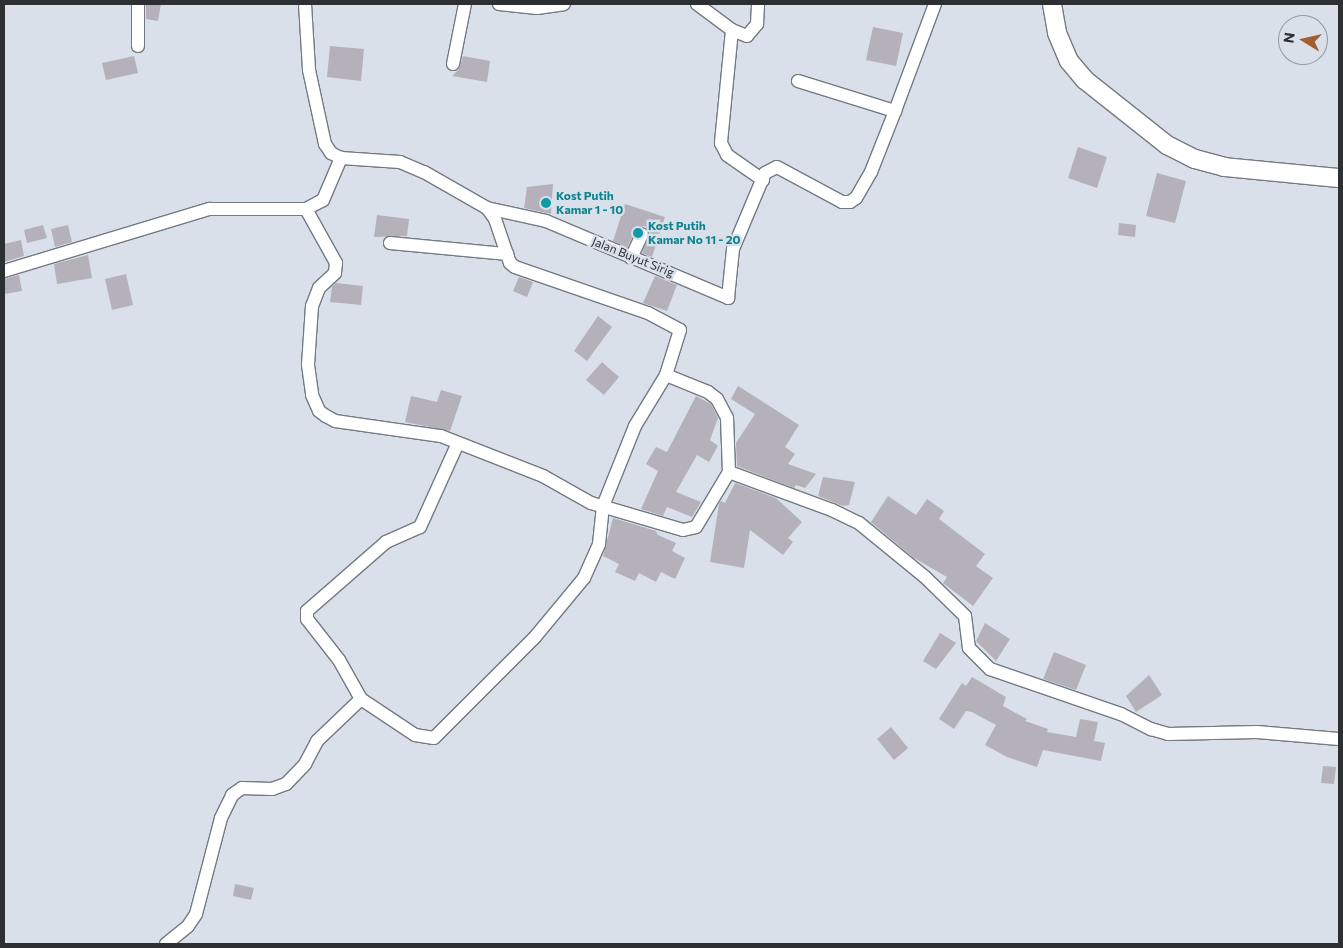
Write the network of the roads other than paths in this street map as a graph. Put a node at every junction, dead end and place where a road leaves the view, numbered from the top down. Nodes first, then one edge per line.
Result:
1 (138, 4) edge
2 (304, 4) edge
3 (465, 4) edge
4 (498, 4) edge
5 (564, 4) edge
6 (697, 4) edge
7 (758, 4) edge
8 (935, 4) edge
9 (1052, 4) edge
10 (732, 30) junction
11 (138, 46) dead end
12 (453, 64) dead end
13 (798, 81) dead end
14 (895, 111) junction
15 (341, 158) junction
16 (1339, 178) edge
17 (763, 180) junction
18 (486, 208) junction
19 (306, 209) junction
20 (642, 234) dead end
21 (390, 244) dead end
22 (507, 254) junction
23 (631, 258) junction
24 (4, 271) edge
25 (666, 375) junction
26 (458, 443) junction
27 (728, 472) junction
28 (603, 506) junction
29 (361, 699) junction
30 (1339, 740) edge
31 (166, 944) edge

1 - 11 street
2 - 15 street
3 - 12 street
4 - 5 street
6 - 10 street
7 - 10 street
8 - 14 street
9 - 16 street
10 - 17 street
13 - 14 street
14 - 17 street
15 - 18 street, Jalan Buyut Sirig
15 - 19 street
17 - 23 street, Jalan Buyut Sirig
18 - 22 street
18 - 23 street, Jalan Buyut Sirig
19 - 24 street
19 - 26 street
20 - 23 street
21 - 22 street
22 - 25 street
25 - 27 street
25 - 28 street
26 - 28 street
26 - 29 street
27 - 28 street
27 - 30 street
28 - 29 street
29 - 31 street

